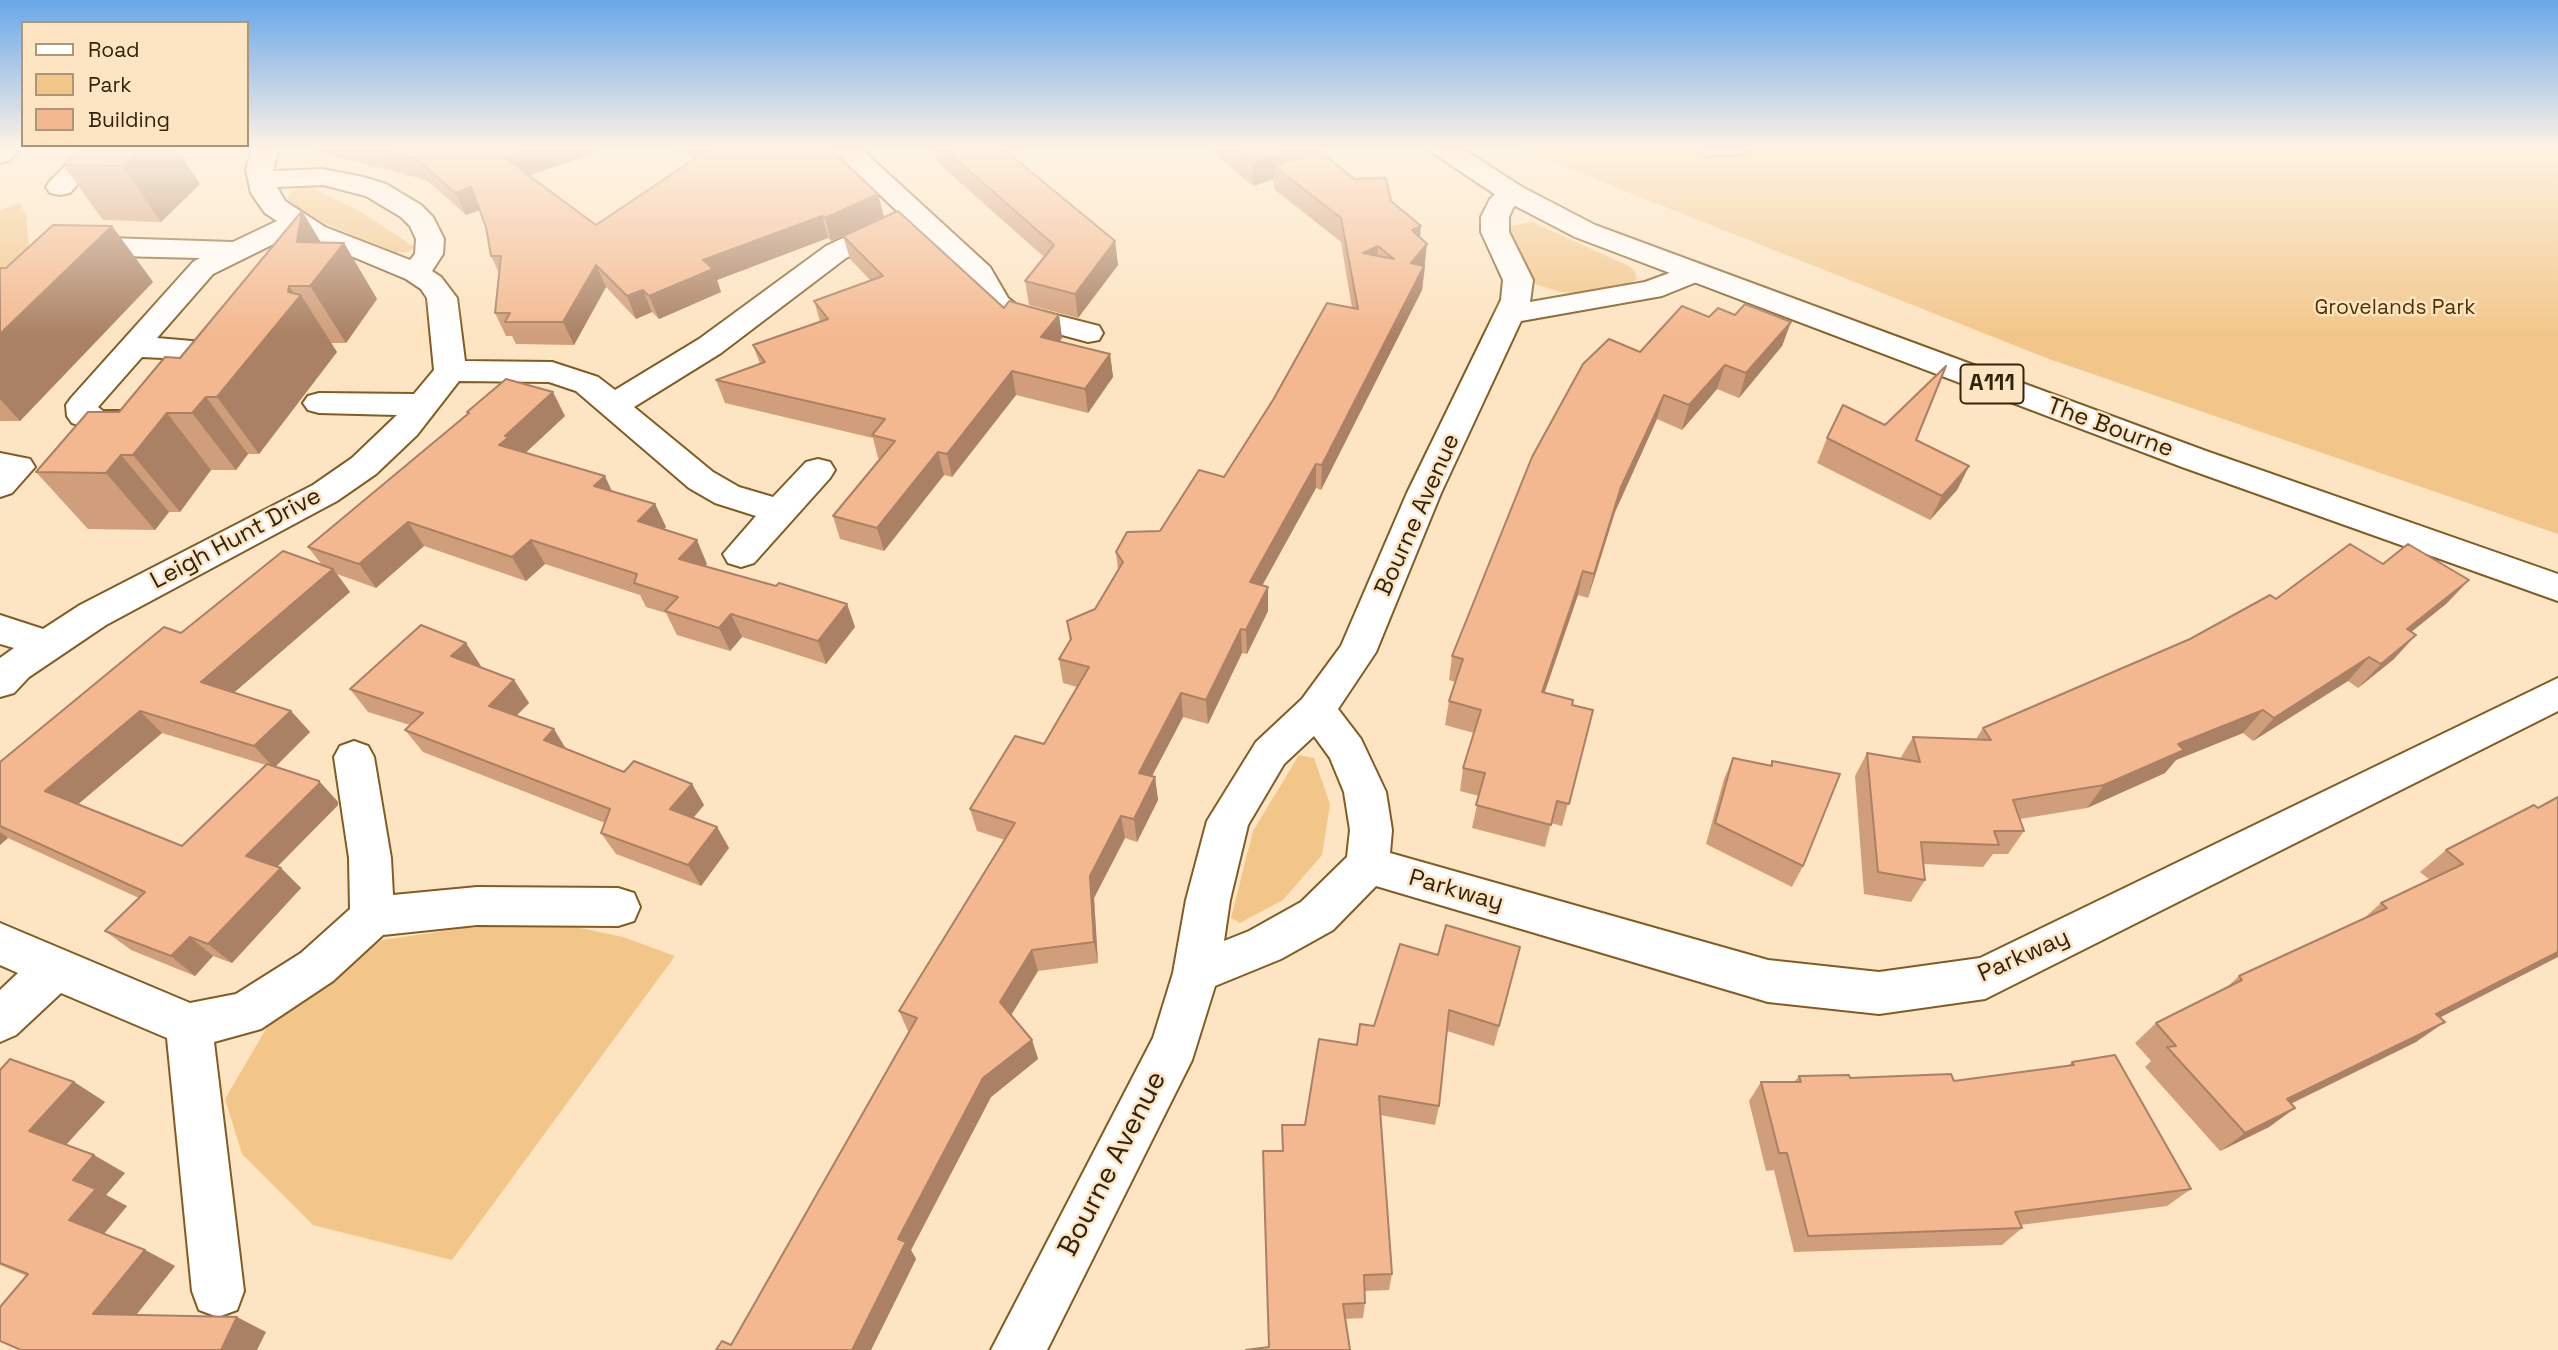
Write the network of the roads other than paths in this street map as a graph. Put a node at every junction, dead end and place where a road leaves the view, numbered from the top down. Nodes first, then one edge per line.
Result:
1 (279, 210) edge
2 (409, 210) edge
3 (912, 210) edge
4 (1498, 210) edge
5 (1545, 210) edge
6 (916, 214) junction
7 (297, 222) junction
8 (53, 246) edge
9 (238, 251) junction
10 (416, 273) junction
11 (1694, 274) junction
12 (1510, 314) junction
13 (1088, 333) dead end
14 (135, 347) junction
15 (204, 350) edge
16 (450, 371) junction
17 (319, 403) dead end
18 (423, 405) junction
19 (614, 405) junction
20 (151, 422) edge
21 (0, 464) edge
22 (818, 470) dead end
23 (0, 485) edge
24 (779, 511) junction
25 (741, 554) dead end
26 (2558, 588) edge
27 (0, 629) edge
28 (46, 645) junction
29 (0, 682) edge
30 (2558, 693) edge
31 (1316, 710) junction
32 (354, 757) dead end
33 (1368, 865) junction
34 (618, 907) dead end
35 (372, 917) junction
36 (0, 943) edge
37 (55, 969) junction
38 (1196, 974) junction
39 (0, 1020) edge
40 (189, 1025) junction
41 (218, 1291) dead end
42 (1018, 1350) edge

1 - 7 street
2 - 10 street
3 - 6 street
4 - 12 street, Bourne Avenue
5 - 11 street, The Bourne / A111
6 - 13 street
6 - 19 street
7 - 9 street
7 - 10 street
8 - 9 street
9 - 14 street
10 - 16 street
11 - 12 street
11 - 26 street, The Bourne / A111
12 - 31 street, Bourne Avenue
14 - 15 street
14 - 20 street
16 - 18 street, Leigh Hunt Drive
16 - 19 street
17 - 18 street
18 - 28 street, Leigh Hunt Drive
19 - 24 street
21 - 23 street
22 - 24 street
24 - 25 street
27 - 28 street
28 - 29 street, Leigh Hunt Drive
30 - 33 street, Parkway
31 - 33 street
31 - 38 street, Bourne Avenue
32 - 35 street
33 - 38 street
34 - 35 street
35 - 40 street
36 - 37 street
37 - 39 street
37 - 40 street
38 - 42 street, Bourne Avenue
40 - 41 street

